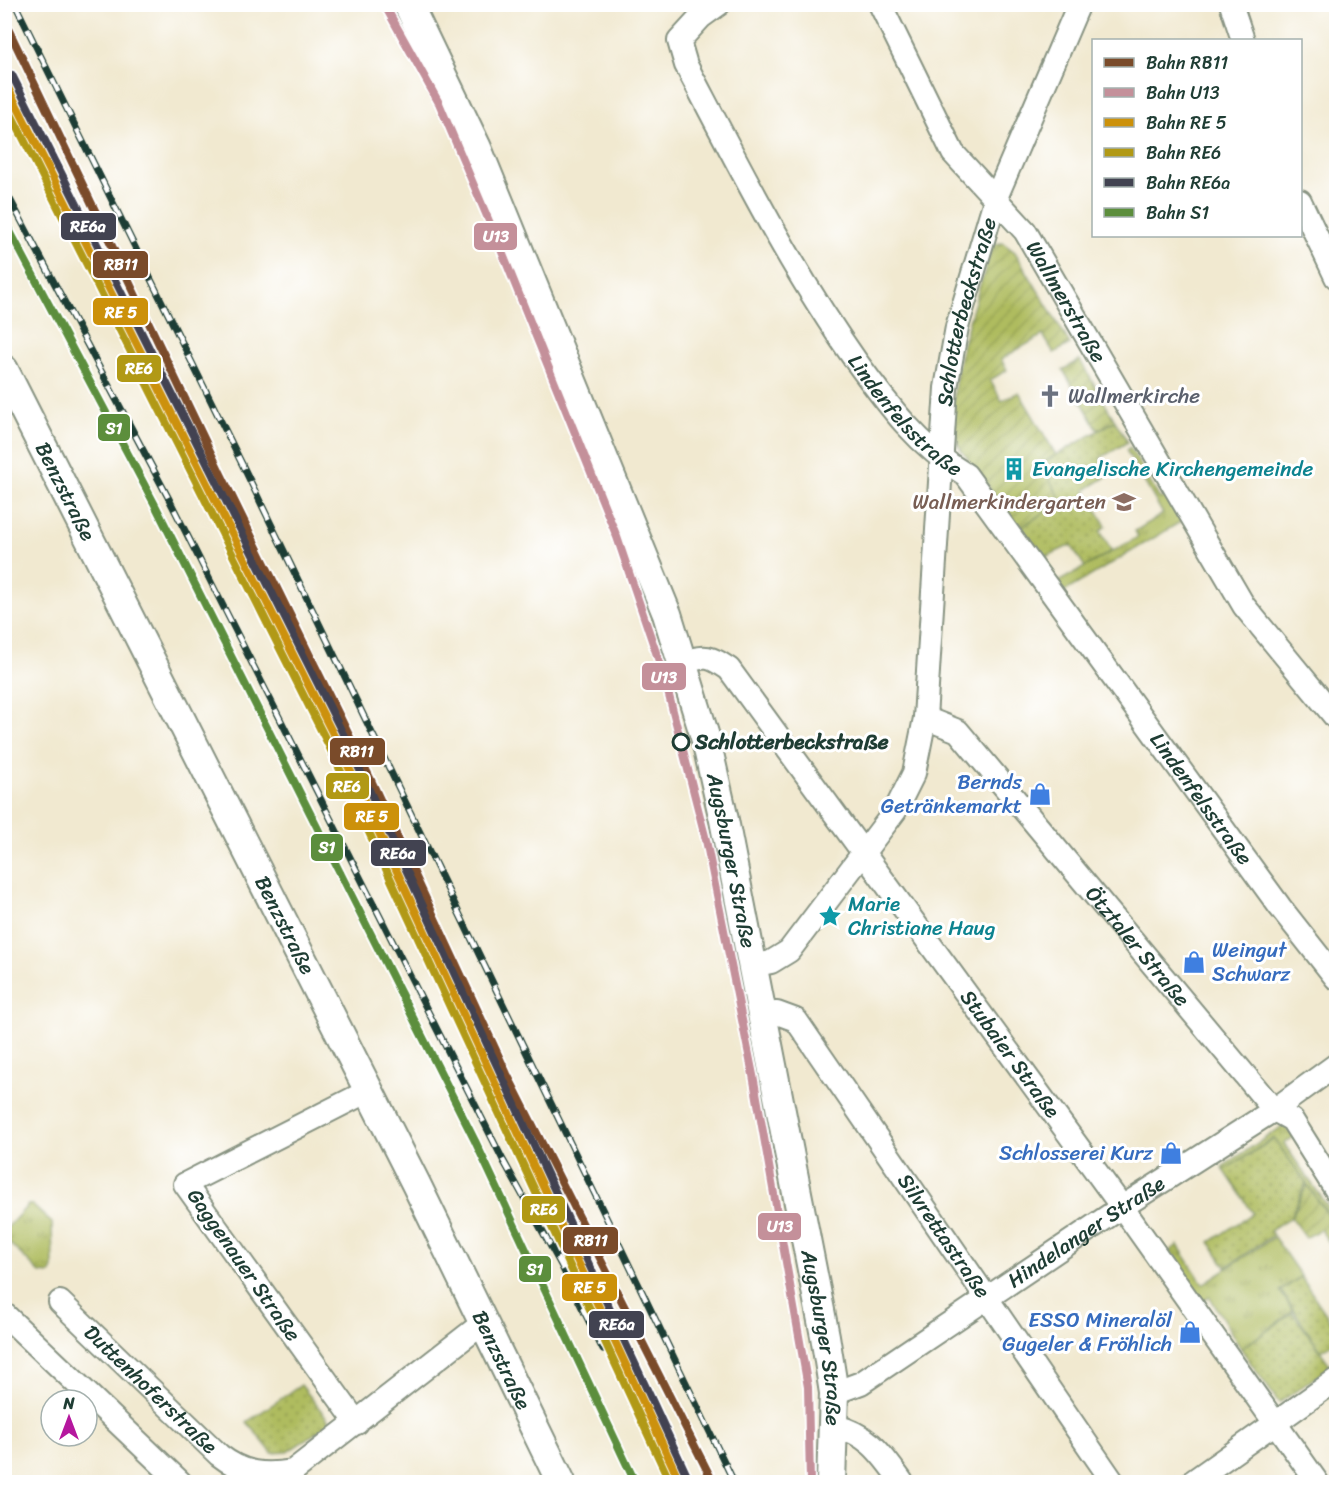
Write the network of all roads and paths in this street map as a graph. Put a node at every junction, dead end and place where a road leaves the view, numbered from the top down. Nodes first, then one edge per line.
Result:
1 (408, 4) edge
2 (719, 4) edge
3 (880, 4) edge
4 (1079, 4) edge
5 (1231, 4) edge
6 (1243, 39) edge
7 (995, 200) junction
8 (1302, 205) edge
9 (1336, 277) edge
10 (4, 370) edge
11 (940, 459) junction
12 (684, 662) junction
13 (925, 718) junction
14 (1336, 718) edge
15 (863, 855) junction
16 (752, 966) junction
17 (1336, 978) edge
18 (761, 1015) junction
19 (1336, 1065) edge
20 (368, 1091) junction
21 (1274, 1110) junction
22 (1336, 1190) edge
23 (1122, 1207) junction
24 (988, 1300) junction
25 (60, 1302) dead end
26 (4, 1314) edge
27 (483, 1323) junction
28 (1336, 1380) edge
29 (834, 1393) junction
30 (357, 1423) junction
31 (1274, 1423) junction
32 (834, 1426) junction
33 (180, 1482) edge
34 (561, 1482) edge
35 (831, 1482) edge
36 (902, 1482) edge
37 (1113, 1482) edge
38 (1192, 1482) edge
39 (1317, 1482) edge

1 - 12 main road, Augsburger Straße
2 - 11 street, Lindenfelsstraße
3 - 7 street, Wallmerstraße
4 - 7 street, Schlotterbeckstraße
5 - 6 street
7 - 11 street, Schlotterbeckstraße
7 - 14 street, Wallmerstraße
8 - 9 street
10 - 20 main road, Benzstraße
11 - 13 street, Schlotterbeckstraße
11 - 17 street, Lindenfelsstraße
12 - 15 street, Stubaier Straße
12 - 16 main road, Augsburger Straße
13 - 15 street, Schlotterbeckstraße
13 - 21 street, Ötztaler Straße
15 - 16 street, Schlotterbeckstraße
15 - 23 street, Stubaier Straße
16 - 18 main road, Augsburger Straße
18 - 24 street, Silvrettastraße
18 - 29 main road, Augsburger Straße
19 - 21 street, Hindelanger Straße
20 - 27 main road, Benzstraße
20 - 30 street, Gaggenauer Straße
21 - 22 street, Ötztaler Straße
21 - 23 street, Hindelanger Straße
23 - 24 street, Hindelanger Straße
23 - 31 street, Stubaier Straße
24 - 29 street, Hindelanger Straße
24 - 37 street, Silvrettastraße
25 - 30 street, Duttenhoferstraße
26 - 33 street
27 - 30 street, Duttenhoferstraße
27 - 34 main road, Benzstraße
28 - 31 street
29 - 32 main road, Augsburger Straße
31 - 38 street
31 - 39 street, Stubaier Straße
32 - 35 main road
32 - 36 street, Augsburger Straße

